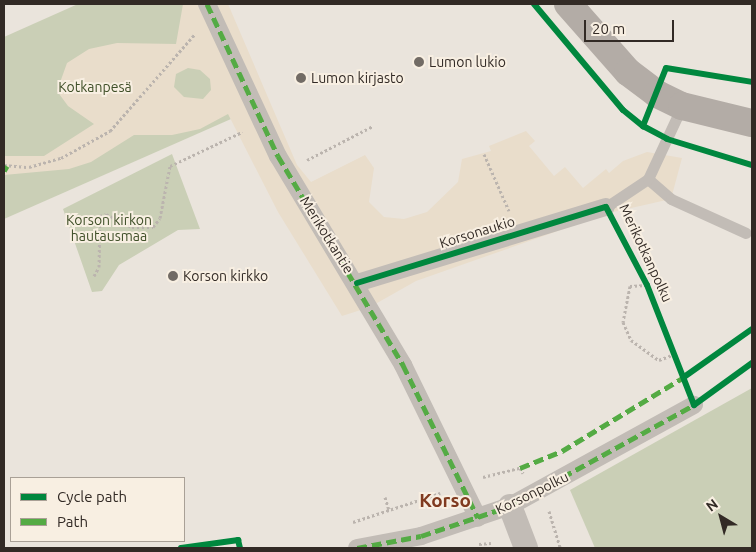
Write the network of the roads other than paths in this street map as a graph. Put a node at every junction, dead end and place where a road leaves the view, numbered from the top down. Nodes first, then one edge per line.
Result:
1 (568, 4) edge
2 (209, 9) edge
3 (682, 106) junction
4 (752, 124) edge
5 (648, 179) junction
6 (606, 207) joint
7 (746, 233) dead end
8 (357, 283) junction
9 (694, 405) dead end
10 (510, 506) junction
11 (478, 518) junction
12 (357, 548) edge
13 (526, 548) edge

1 - 3 main road
2 - 8 street, Merikotkantie
3 - 4 main road
3 - 5 lane
5 - 6 lane, Merikotkanpolku
5 - 7 lane
6 - 8 street, Korsonaukio
8 - 11 street, Merikotkantie
9 - 10 street, Korsonpolku
10 - 11 street, Korsonpolku
10 - 13 street
11 - 12 street, Korsonpolku

